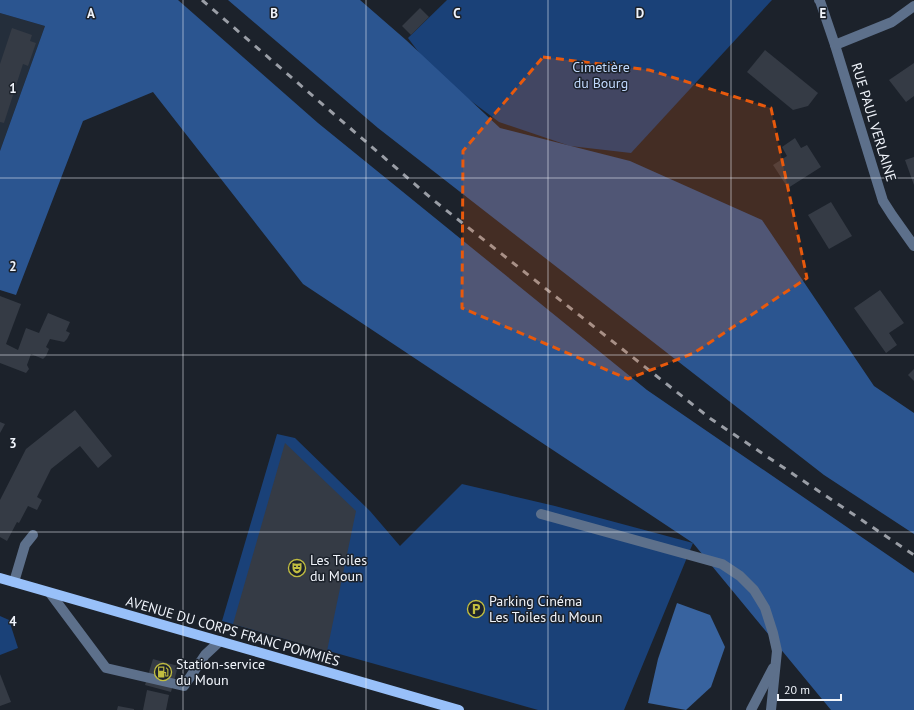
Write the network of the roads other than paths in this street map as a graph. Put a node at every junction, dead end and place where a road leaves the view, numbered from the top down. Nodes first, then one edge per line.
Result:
1 (819, 0) edge
2 (914, 6) edge
3 (835, 45) junction
4 (914, 246) edge
5 (540, 514) dead end
6 (33, 535) dead end
7 (0, 578) edge
8 (14, 582) junction
9 (50, 593) junction
10 (220, 642) junction
11 (775, 665) junction
12 (459, 710) edge
13 (751, 710) edge
14 (772, 710) edge

1 - 3 street, RUE PAUL VERLAINE
2 - 3 street
3 - 4 street, RUE PAUL VERLAINE
5 - 11 street
6 - 8 street
7 - 8 main road, AVENUE DU CORPS FRANC POMMIÈS
8 - 9 main road, AVENUE DU CORPS FRANC POMMIÈS
9 - 10 main road, AVENUE DU CORPS FRANC POMMIÈS
9 - 10 street
10 - 12 main road, AVENUE DU CORPS FRANC POMMIÈS
11 - 13 street
11 - 14 street

